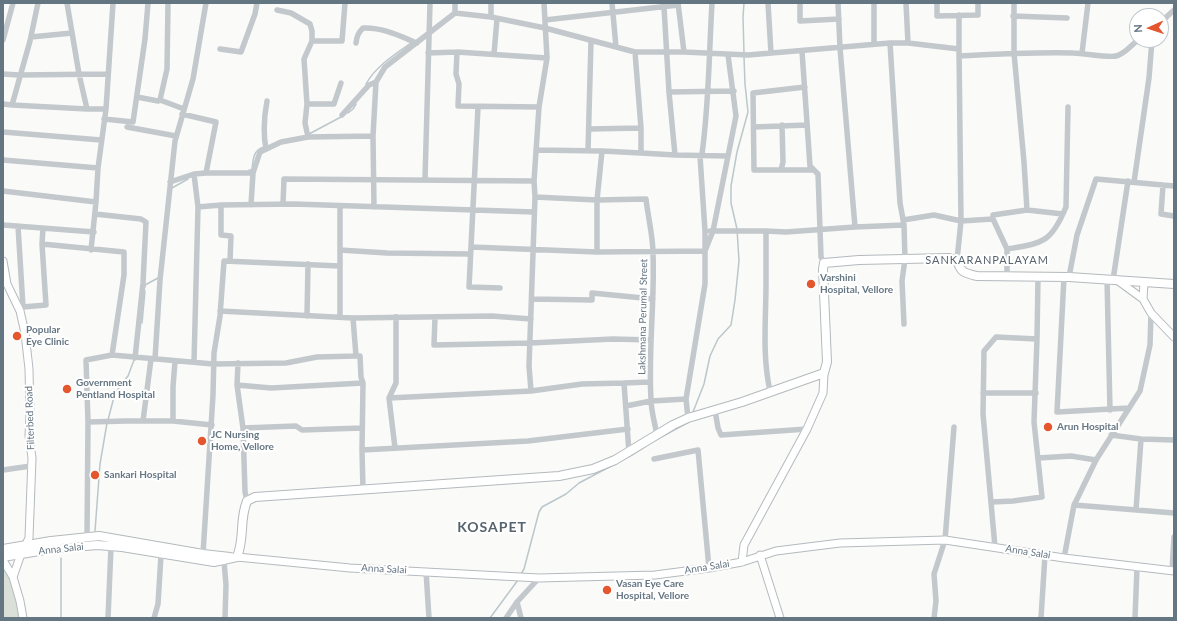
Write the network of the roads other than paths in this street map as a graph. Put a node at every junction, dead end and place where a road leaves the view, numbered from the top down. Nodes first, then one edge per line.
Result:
1 (13, 3) edge
2 (38, 3) edge
3 (67, 3) edge
4 (113, 3) edge
5 (148, 3) edge
6 (168, 3) edge
7 (206, 3) edge
8 (257, 3) edge
9 (345, 3) edge
10 (430, 3) edge
11 (455, 3) edge
12 (491, 3) edge
13 (544, 3) edge
14 (612, 3) edge
15 (712, 3) edge
16 (768, 3) edge
17 (800, 3) edge
18 (838, 3) edge
19 (874, 3) edge
20 (906, 3) edge
21 (937, 3) edge
22 (978, 3) edge
23 (1014, 3) edge
24 (1088, 3) edge
25 (678, 4) edge
26 (664, 7) junction
27 (277, 10) dead end
28 (454, 13) junction
29 (613, 13) junction
30 (959, 15) junction
31 (1013, 16) junction
32 (491, 17) junction
33 (1067, 18) dead end
34 (497, 19) junction
35 (839, 19) junction
36 (545, 20) junction
37 (545, 28) junction
38 (72, 33) junction
39 (428, 34) junction
40 (31, 37) junction
41 (3, 40) edge
42 (312, 41) junction
43 (591, 41) junction
44 (356, 43) dead end
45 (417, 43) junction
46 (874, 43) junction
47 (890, 43) junction
48 (908, 43) junction
49 (616, 47) junction
50 (840, 48) junction
51 (1129, 48) edge
52 (1151, 48) edge
53 (220, 49) dead end
54 (959, 49) junction
55 (802, 51) junction
56 (457, 52) junction
57 (635, 52) junction
58 (667, 52) junction
59 (684, 52) junction
60 (771, 52) junction
61 (428, 53) junction
62 (1014, 53) junction
63 (1082, 53) junction
64 (494, 54) junction
65 (709, 54) junction
66 (728, 55) junction
67 (959, 56) junction
68 (547, 58) junction
69 (3, 74) edge
70 (79, 74) junction
71 (108, 74) junction
72 (19, 75) junction
73 (376, 82) junction
74 (341, 83) dead end
75 (805, 88) junction
76 (734, 91) junction
77 (669, 92) junction
78 (708, 92) junction
79 (137, 97) junction
80 (160, 100) junction
81 (267, 101) dead end
82 (3, 104) edge
83 (307, 104) junction
84 (12, 105) junction
85 (478, 107) junction
86 (539, 107) junction
87 (1068, 107) dead end
88 (88, 109) junction
89 (106, 109) junction
90 (183, 111) junction
91 (342, 115) dead end
92 (104, 119) junction
93 (782, 125) junction
94 (807, 125) junction
95 (127, 127) dead end
96 (754, 127) junction
97 (641, 128) junction
98 (589, 129) junction
99 (3, 132) edge
100 (176, 136) junction
101 (373, 136) junction
102 (308, 137) junction
103 (101, 140) junction
104 (266, 149) junction
105 (536, 150) junction
106 (588, 151) junction
107 (602, 151) junction
108 (641, 152) junction
109 (675, 156) junction
110 (700, 156) junction
111 (727, 156) junction
112 (3, 160) edge
113 (98, 168) junction
114 (781, 170) junction
115 (814, 170) junction
116 (206, 173) junction
117 (253, 173) junction
118 (194, 174) junction
119 (374, 179) junction
120 (425, 179) junction
121 (474, 180) junction
122 (534, 181) junction
123 (170, 182) junction
124 (1128, 182) junction
125 (1134, 182) junction
126 (1163, 186) junction
127 (1174, 186) edge
128 (3, 191) edge
129 (535, 198) junction
130 (597, 200) junction
131 (96, 202) junction
132 (283, 204) junction
133 (221, 205) junction
134 (251, 205) junction
135 (340, 206) junction
136 (198, 207) junction
137 (374, 207) junction
138 (473, 210) junction
139 (1027, 210) junction
140 (534, 212) junction
141 (95, 214) junction
142 (1063, 214) junction
143 (1174, 216) edge
144 (993, 219) junction
145 (960, 221) junction
146 (904, 223) junction
147 (3, 225) edge
148 (18, 226) junction
149 (855, 227) junction
150 (43, 228) junction
151 (820, 229) junction
152 (705, 231) junction
153 (713, 231) junction
154 (766, 231) junction
155 (94, 232) junction
156 (42, 244) junction
157 (470, 247) junction
158 (1007, 249) junction
159 (91, 250) junction
160 (340, 250) junction
161 (533, 250) junction
162 (705, 251) junction
163 (597, 252) junction
164 (653, 252) junction
165 (470, 254) junction
166 (905, 259) junction
167 (957, 260) junction
168 (3, 261) edge
169 (230, 261) junction
170 (824, 263) junction
171 (308, 264) junction
172 (340, 266) junction
173 (1009, 277) junction
174 (1037, 277) junction
175 (1066, 277) junction
176 (1112, 280) junction
177 (1144, 283) junction
178 (1174, 284) edge
179 (500, 288) dead end
180 (532, 299) junction
181 (653, 299) junction
182 (1143, 299) junction
183 (21, 309) junction
184 (220, 311) junction
185 (1151, 313) junction
186 (307, 316) junction
187 (340, 317) junction
188 (396, 317) junction
189 (435, 317) junction
190 (353, 318) junction
191 (531, 319) junction
192 (904, 324) dead end
193 (1174, 337) edge
194 (1038, 339) junction
195 (651, 340) junction
196 (530, 343) junction
197 (112, 355) junction
198 (356, 356) junction
199 (136, 358) junction
200 (153, 359) junction
201 (175, 361) junction
202 (194, 362) junction
203 (238, 363) junction
204 (213, 364) junction
205 (824, 373) junction
206 (650, 382) junction
207 (363, 383) junction
208 (624, 383) junction
209 (237, 385) junction
210 (531, 390) junction
211 (770, 391) junction
212 (983, 393) junction
213 (1036, 393) junction
214 (389, 398) junction
215 (686, 399) junction
216 (651, 401) junction
217 (626, 406) junction
218 (1129, 408) junction
219 (715, 410) junction
220 (1110, 410) junction
221 (688, 418) junction
222 (143, 421) junction
223 (173, 421) junction
224 (88, 422) junction
225 (212, 425) junction
226 (954, 427) dead end
227 (243, 428) junction
228 (362, 428) junction
229 (628, 429) junction
230 (807, 429) junction
231 (657, 435) junction
232 (1111, 435) junction
233 (1141, 439) junction
234 (1174, 440) edge
235 (395, 448) junction
236 (362, 450) junction
237 (629, 453) junction
238 (1038, 458) junction
239 (654, 459) dead end
240 (1096, 460) junction
241 (31, 466) junction
242 (3, 470) edge
243 (363, 490) junction
244 (247, 501) junction
245 (992, 502) junction
246 (1074, 506) junction
247 (1136, 510) junction
248 (1174, 513) edge
249 (87, 537) junction
250 (1174, 537) edge
251 (945, 540) junction
252 (26, 544) junction
253 (111, 546) junction
254 (995, 547) junction
255 (3, 549) edge
256 (21, 554) junction
257 (203, 554) junction
258 (161, 555) junction
259 (760, 555) junction
260 (1045, 555) junction
261 (237, 557) junction
262 (3, 558) edge
263 (1064, 558) junction
264 (224, 561) junction
265 (742, 562) junction
266 (709, 568) junction
267 (1137, 568) junction
268 (426, 571) junction
269 (1173, 571) edge
270 (13, 577) junction
271 (539, 578) junction
272 (517, 602) junction
273 (23, 618) edge
274 (108, 618) edge
275 (154, 618) edge
276 (225, 618) edge
277 (429, 618) edge
278 (506, 618) edge
279 (521, 618) edge
280 (780, 618) edge
281 (934, 618) edge
282 (1041, 618) edge
283 (1135, 618) edge

1 - 41 street
2 - 40 street
3 - 38 street
4 - 71 street
5 - 79 street
6 - 80 street
7 - 90 street
8 - 53 street
9 - 42 street
10 - 39 street
11 - 28 street
12 - 32 street
13 - 36 street
14 - 29 street
15 - 65 street
16 - 60 street
17 - 35 street
18 - 35 street
19 - 46 street
20 - 48 street
21 - 30 street
22 - 30 street
23 - 31 street
24 - 63 street
25 - 26 street
25 - 59 street
26 - 29 street
26 - 58 street
27 - 42 street
28 - 32 street
28 - 39 street
29 - 36 street
29 - 49 street
30 - 54 street
31 - 33 street
31 - 62 street
32 - 34 street
34 - 37 street
34 - 64 street
35 - 50 street
36 - 37 street
37 - 43 street
37 - 68 street
38 - 40 street
38 - 70 street
39 - 45 street
39 - 61 street
40 - 72 street
42 - 83 street
43 - 49 street
43 - 98 street
44 - 45 street
45 - 73 street
46 - 47 street
46 - 50 street
47 - 48 street
47 - 146 street
48 - 54 street
49 - 57 street
50 - 55 street
50 - 149 street
51 - 63 street
52 - 125 street
54 - 67 street
55 - 60 street
55 - 75 street
56 - 61 street
56 - 64 street
56 - 85 street
57 - 58 street
57 - 97 street
58 - 59 street
58 - 77 street
59 - 65 street
60 - 66 street
61 - 120 street
62 - 63 street
62 - 67 street
62 - 139 street
64 - 68 street
65 - 66 street
65 - 78 street
66 - 76 street
67 - 145 street
68 - 86 street
69 - 72 street
70 - 71 street
70 - 72 street
70 - 88 street
71 - 89 street
72 - 84 street
73 - 91 street
73 - 101 street
74 - 83 street
75 - 94 street
75 - 96 street
76 - 78 street
76 - 111 street
77 - 78 street
77 - 109 street
78 - 110 street
79 - 80 street
79 - 92 street
80 - 90 street
81 - 104 street
82 - 84 street
83 - 102 street
84 - 88 street
85 - 86 street
85 - 121 street
86 - 105 street
87 - 142 street
88 - 89 street
89 - 92 street
90 - 100 street
90 - 116 street
92 - 103 street
93 - 94 street
93 - 96 street
93 - 114 street
94 - 115 street
95 - 100 street
96 - 114 street
97 - 98 street
97 - 108 street
98 - 106 street
99 - 103 street
100 - 123 street
101 - 102 street
101 - 119 street
102 - 104 street
103 - 113 street
104 - 117 street
105 - 106 street
105 - 122 street
106 - 107 street
107 - 108 street
107 - 130 street
108 - 109 street
109 - 110 street
110 - 111 street
110 - 152 street
111 - 153 street
112 - 113 street
113 - 131 street
114 - 115 street
115 - 151 street
116 - 117 street
116 - 118 street
117 - 134 street
118 - 123 street
118 - 136 street
119 - 120 street
119 - 132 street
119 - 137 street
120 - 121 street
121 - 122 street
121 - 138 street
122 - 129 street
123 - 200 street
124 - 125 street
124 - 175 street
124 - 176 street
125 - 126 street
126 - 127 street
126 - 143 street
128 - 131 street
129 - 130 street
129 - 140 street
130 - 163 street
130 - 164 street, Lakshmana Perumal Street
131 - 141 street
132 - 134 street
132 - 135 street
133 - 134 street
133 - 136 street
133 - 169 street
135 - 137 street
135 - 160 street
136 - 202 street
137 - 138 street
138 - 140 street
138 - 157 street
139 - 142 street
139 - 144 street
140 - 161 street
141 - 155 street
141 - 199 street
142 - 158 street
144 - 145 street
144 - 158 street
145 - 146 street
145 - 167 street
146 - 149 street
146 - 166 street
147 - 148 street
148 - 150 street
148 - 183 street
149 - 151 street
150 - 155 street
150 - 156 street
151 - 154 street
151 - 170 street
152 - 153 street
152 - 162 street
153 - 154 street
153 - 162 street
154 - 211 street
155 - 159 street
156 - 159 street
156 - 183 street
157 - 161 street
157 - 165 street
158 - 173 street
159 - 197 street
160 - 165 street
160 - 172 street
161 - 163 street
161 - 180 street
162 - 164 street
162 - 215 street
163 - 164 street
164 - 181 street, Lakshmana Perumal Street
165 - 179 street
166 - 167 highway
166 - 170 highway
166 - 192 street
167 - 173 highway
168 - 183 main road, Filterbed Road
169 - 171 street
169 - 184 street
170 - 205 highway
171 - 172 street
171 - 186 street
172 - 187 street
173 - 174 highway
174 - 175 highway
174 - 194 street
175 - 176 highway
175 - 220 street
176 - 177 highway
176 - 182 main road
176 - 220 street
177 - 178 highway
177 - 182 main road
180 - 181 street
180 - 191 street
181 - 195 street, Lakshmana Perumal Street
182 - 185 main road
183 - 241 main road, Filterbed Road
184 - 186 street
184 - 204 street
185 - 193 main road
185 - 218 street
186 - 187 street
187 - 190 street
188 - 189 street
188 - 190 street
188 - 214 street
189 - 191 street
189 - 196 street
190 - 198 street
191 - 196 street
194 - 212 street
194 - 213 street
195 - 196 street
195 - 206 street, Lakshmana Perumal Street
196 - 210 street
197 - 199 street
197 - 224 street
198 - 203 street
198 - 207 street
199 - 200 street
200 - 201 street
200 - 222 street
201 - 202 street
201 - 223 street
202 - 204 street
203 - 204 street
203 - 209 street
204 - 225 street
205 - 211 highway
205 - 230 main road
206 - 208 street
206 - 216 street, Lakshmana Perumal Street
207 - 209 street
207 - 228 street
208 - 210 street
208 - 217 street
209 - 227 street
210 - 214 street
211 - 219 highway
212 - 213 street
212 - 245 street
213 - 238 street
214 - 235 street
215 - 216 street
215 - 221 street
216 - 217 street
216 - 231 street, Lakshmana Perumal Street
217 - 229 street
218 - 220 street
218 - 232 street
219 - 221 highway
219 - 230 street
221 - 231 highway
222 - 223 street
222 - 224 street
223 - 225 street
224 - 249 street
225 - 257 street
226 - 251 street
227 - 228 street
227 - 244 street
228 - 236 street
229 - 235 street
229 - 237 street
230 - 265 main road
231 - 237 highway
232 - 233 street
232 - 240 street
233 - 234 street
233 - 247 street
235 - 236 street
236 - 243 street
237 - 243 highway
238 - 240 street
238 - 245 street
239 - 266 street
240 - 246 street
241 - 242 street
241 - 252 main road, Filterbed Road
243 - 244 highway
244 - 261 highway
245 - 254 street
246 - 247 street
246 - 263 street
247 - 248 street
249 - 252 highway, Anna Salai
249 - 257 highway, Anna Salai
250 - 269 street
251 - 254 main road, Anna Salai
251 - 259 main road, Anna Salai
251 - 281 street
252 - 255 highway, Anna Salai
252 - 256 main road, Filterbed Road
253 - 256 highway, Anna Salai
253 - 258 highway, Anna Salai
253 - 274 street
254 - 260 main road, Anna Salai
256 - 262 highway, Anna Salai
256 - 270 main road, Filterbed Road
257 - 261 highway, Anna Salai
258 - 264 highway, Anna Salai
258 - 275 street
259 - 265 main road, Anna Salai
259 - 280 main road
260 - 263 main road, Anna Salai
260 - 282 street
261 - 264 highway, Anna Salai
261 - 268 main road, Anna Salai
262 - 270 main road
263 - 267 main road, Anna Salai
264 - 276 street
265 - 266 main road, Anna Salai
266 - 271 main road, Anna Salai
267 - 269 main road, Anna Salai
267 - 283 street
268 - 271 main road, Anna Salai
268 - 277 street
270 - 273 main road
271 - 272 street
272 - 278 street
272 - 279 street

